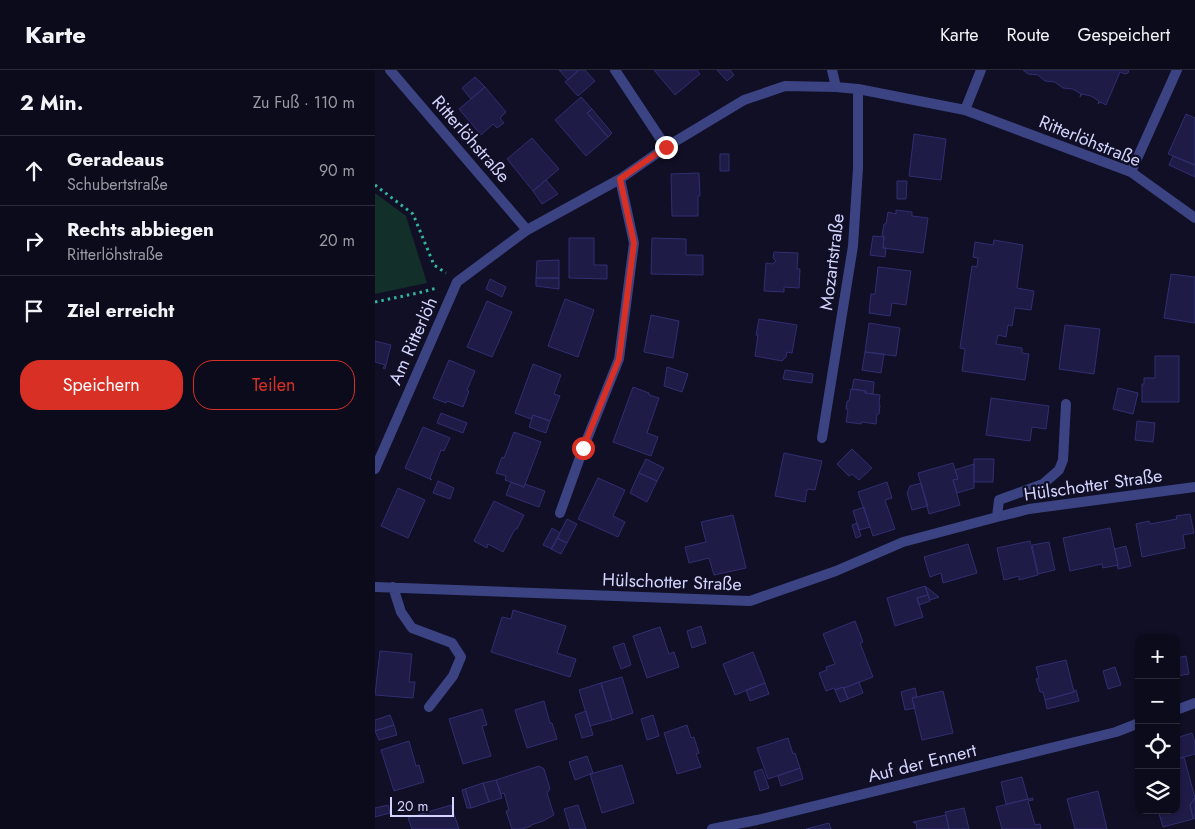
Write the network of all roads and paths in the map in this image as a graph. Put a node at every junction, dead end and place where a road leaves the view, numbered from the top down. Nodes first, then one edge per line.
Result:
1 (390, 70) edge
2 (615, 70) edge
3 (832, 70) edge
4 (981, 70) edge
5 (1177, 70) edge
6 (836, 87) junction
7 (858, 89) junction
8 (965, 110) junction
9 (666, 147) junction
10 (1131, 172) junction
11 (620, 179) junction
12 (375, 185) edge
13 (1195, 218) edge
14 (527, 230) junction
15 (457, 282) junction
16 (375, 302) edge
17 (1067, 404) dead end
18 (822, 438) dead end
19 (375, 469) edge
20 (1195, 488) edge
21 (560, 513) dead end
22 (997, 517) junction
23 (375, 587) edge
24 (393, 587) junction
25 (1195, 703) edge
26 (429, 707) dead end
27 (1180, 709) edge
28 (1135, 725) edge
29 (714, 829) edge

1 - 14 street, Ritterlöhstraße
2 - 9 street
3 - 6 street
4 - 8 street
5 - 10 street
6 - 7 street, Ritterlöhstraße
6 - 9 street, Ritterlöhstraße
7 - 8 street, Ritterlöhstraße
7 - 18 street, Mozartstraße
8 - 10 street, Ritterlöhstraße
9 - 11 street, Ritterlöhstraße
10 - 13 street, Ritterlöhstraße
11 - 14 street, Ritterlöhstraße
11 - 21 street
12 - 15 path
14 - 15 street, Ritterlöhstraße
15 - 16 path
15 - 19 street, Am Ritterlöh
17 - 22 street, Hülschotter Straße
20 - 22 street, Hülschotter Straße
22 - 24 street, Hülschotter Straße
23 - 24 street, Hülschotter Straße
24 - 26 street
25 - 27 street
28 - 29 street, Auf der Ennert

